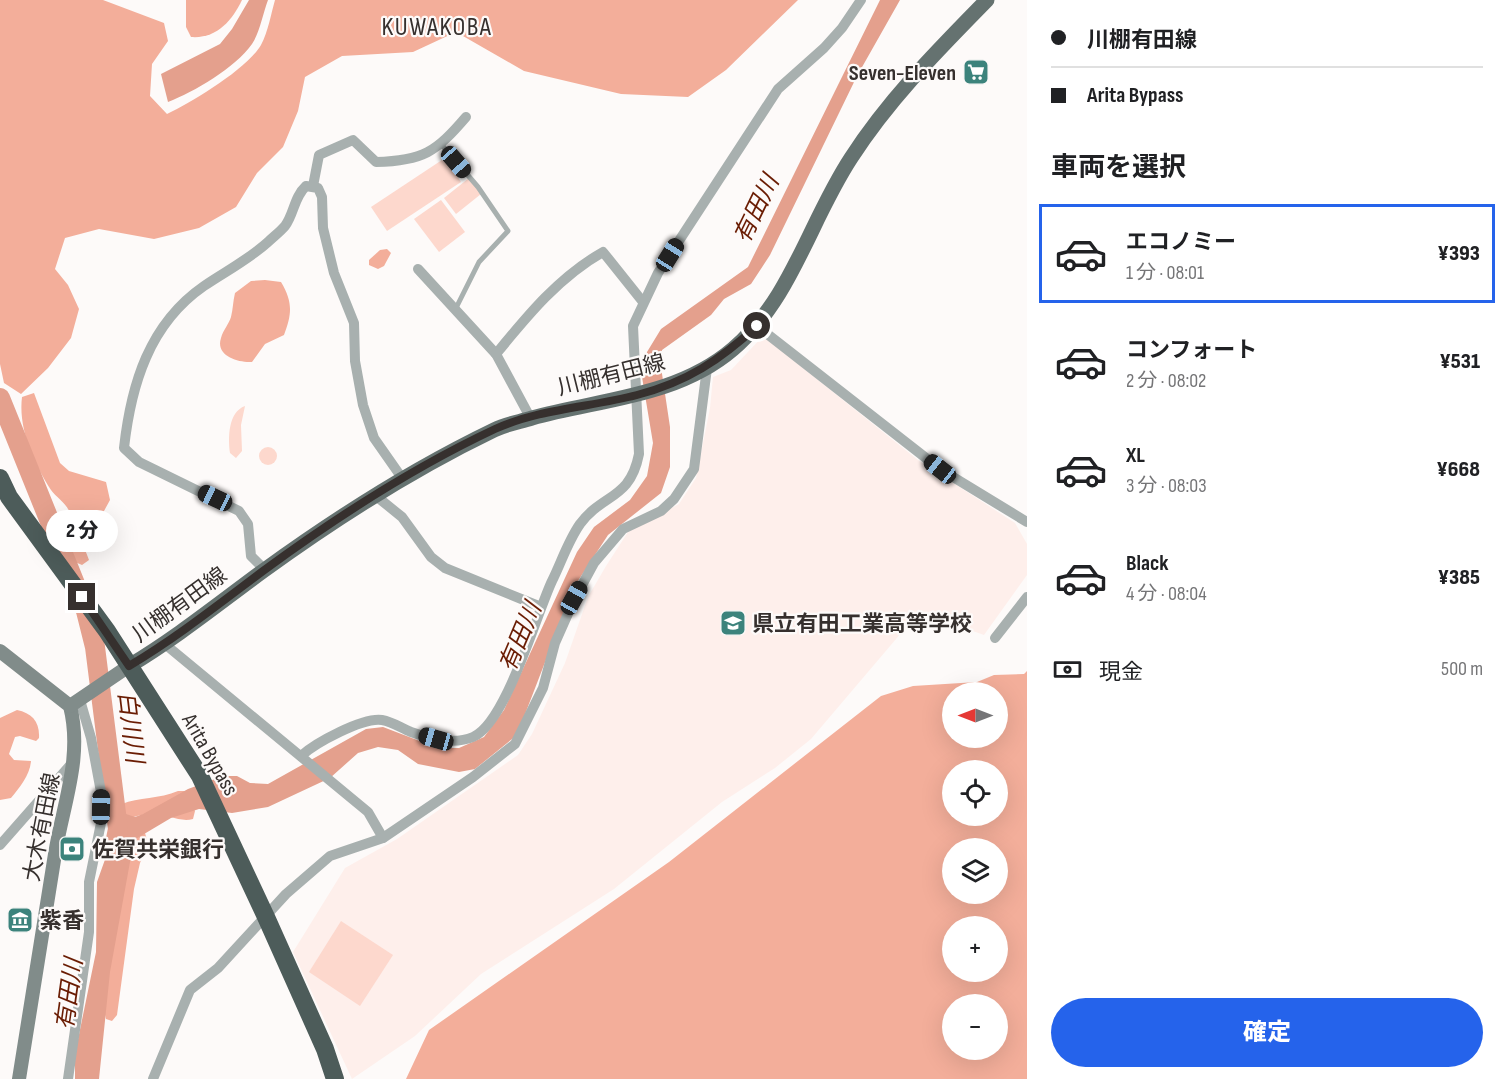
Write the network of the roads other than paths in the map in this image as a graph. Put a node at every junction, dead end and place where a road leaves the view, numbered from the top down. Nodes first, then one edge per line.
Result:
1 (861, 0) edge
2 (987, 0) edge
3 (466, 117) dead end
4 (440, 143) junction
5 (313, 186) junction
6 (418, 269) dead end
7 (643, 302) junction
8 (456, 308) junction
9 (757, 326) junction
10 (496, 354) junction
11 (707, 368) junction
12 (637, 395) junction
13 (531, 419) junction
14 (0, 478) edge
15 (402, 478) junction
16 (376, 496) junction
17 (1026, 518) edge
18 (265, 570) junction
19 (1027, 597) edge
20 (541, 607) junction
21 (995, 638) dead end
22 (166, 645) junction
23 (0, 651) edge
24 (129, 666) junction
25 (75, 703) junction
26 (301, 756) junction
27 (75, 760) junction
28 (383, 838) junction
29 (0, 845) edge
30 (266, 917) junction
31 (19, 1079) edge
32 (68, 1079) edge
33 (153, 1079) edge
34 (335, 1079) edge

1 - 7 street
2 - 9 main road, 川棚有田線
3 - 4 street
4 - 5 street
4 - 8 lane
5 - 15 street
5 - 18 street
6 - 8 street
7 - 10 street
7 - 12 street
8 - 10 street
9 - 11 main road, 川棚有田線
9 - 17 street
10 - 13 street
11 - 12 main road, 川棚有田線
11 - 28 street
12 - 13 main road, 川棚有田線
12 - 20 street
13 - 15 main road, 川棚有田線
14 - 24 highway, Arita Bypass
15 - 16 main road, 川棚有田線
16 - 18 main road, 川棚有田線
16 - 20 street
18 - 22 main road, 川棚有田線
19 - 21 street
20 - 26 street
22 - 24 main road, 川棚有田線
22 - 26 street
23 - 25 main road
24 - 25 main road
24 - 30 highway, Arita Bypass
25 - 27 main road, 大木有田線
25 - 32 street
26 - 28 street
27 - 29 street
27 - 31 main road, 大木有田線
28 - 30 street
30 - 33 street
30 - 34 highway, Arita Bypass

